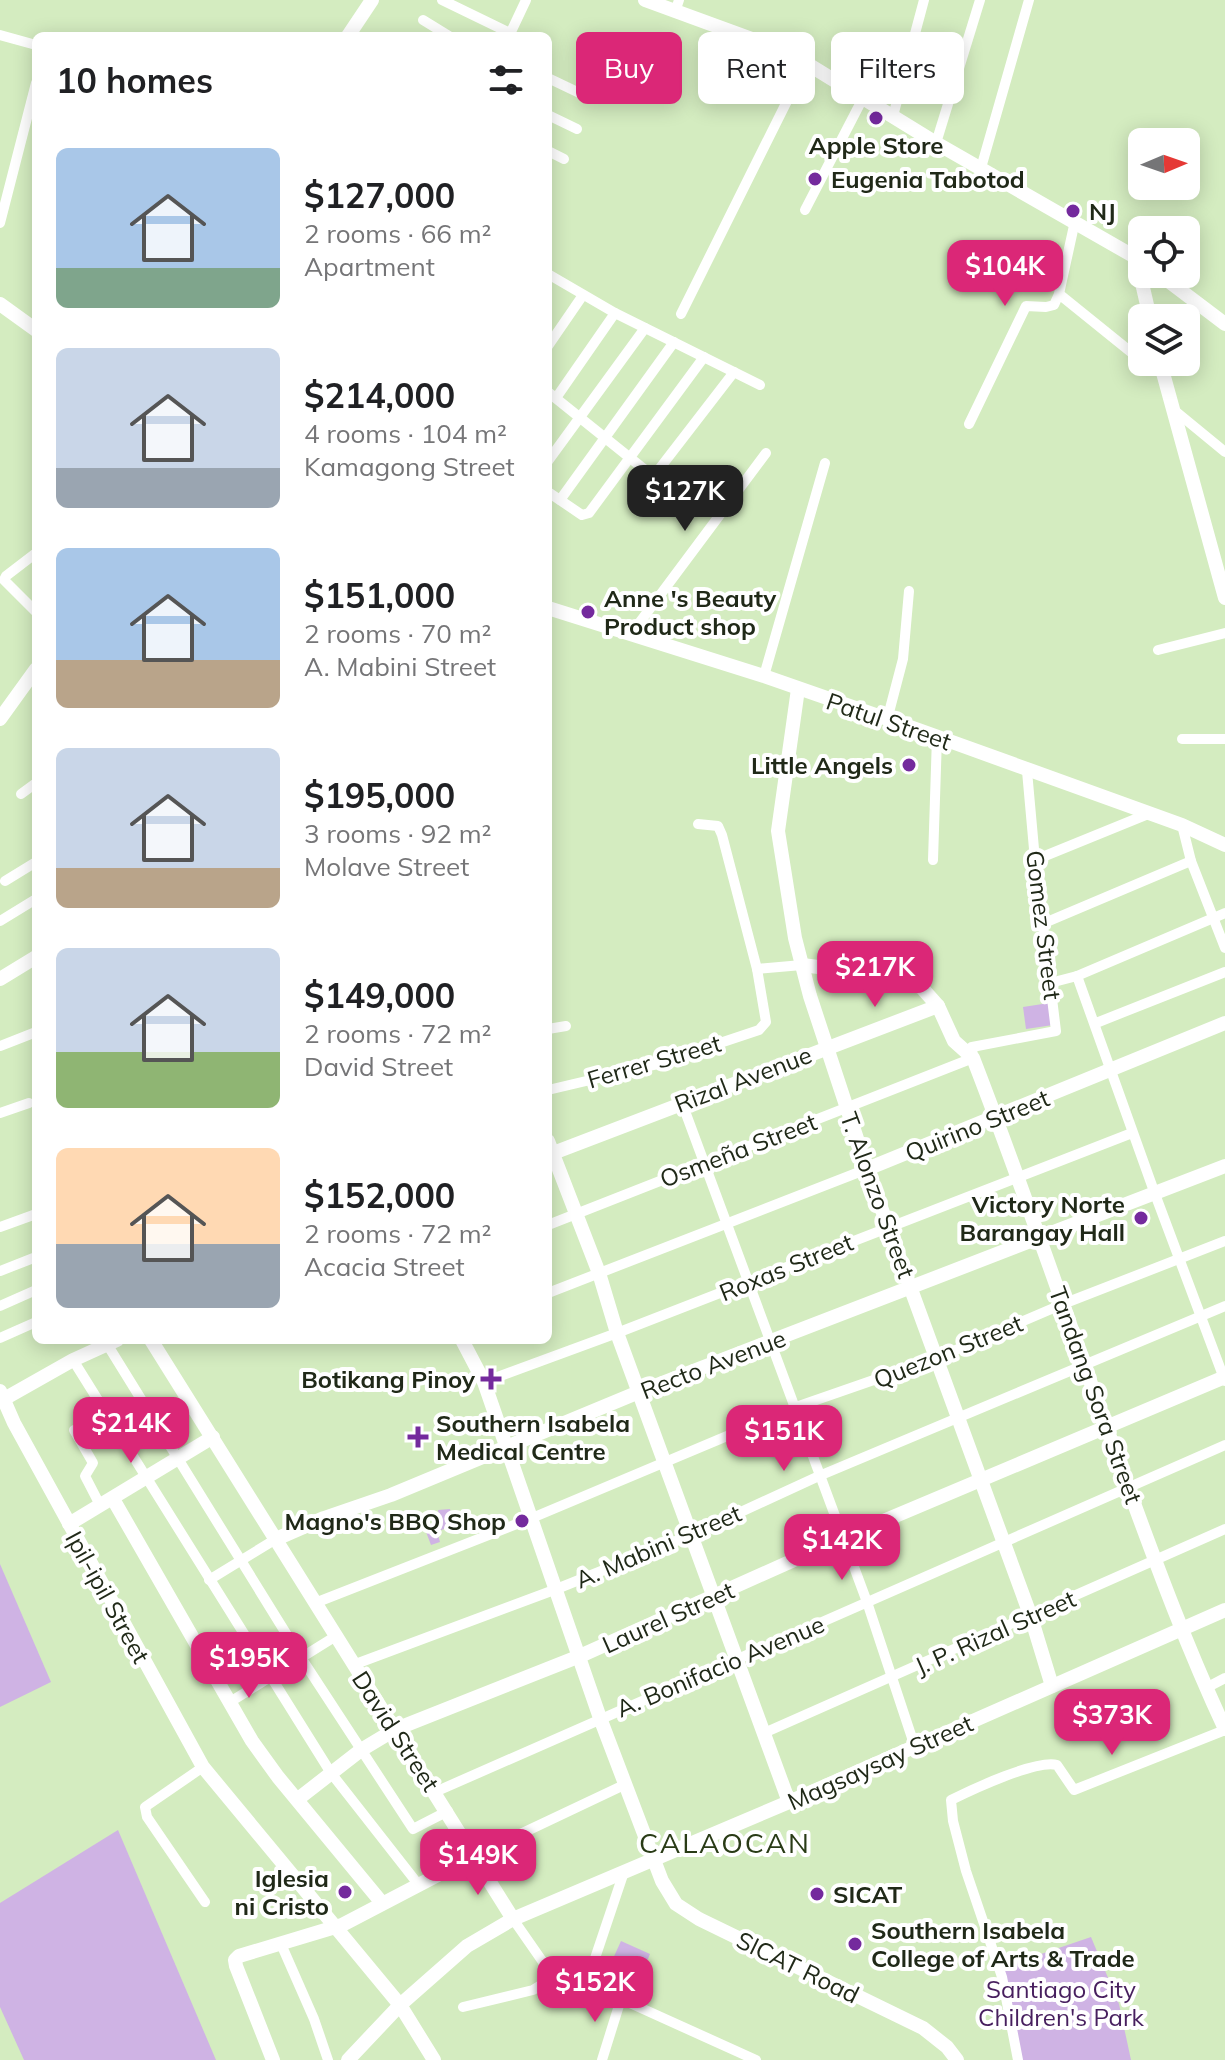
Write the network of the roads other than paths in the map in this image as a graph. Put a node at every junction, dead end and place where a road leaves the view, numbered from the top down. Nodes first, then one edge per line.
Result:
1 (372, 0) edge
2 (442, 0) edge
3 (526, 0) edge
4 (645, 0) edge
5 (924, 0) edge
6 (980, 0) edge
7 (1029, 0) edge
8 (677, 6) edge
9 (423, 20) dead end
10 (351, 32) edge
11 (442, 32) edge
12 (506, 32) edge
13 (511, 32) edge
14 (738, 32) edge
15 (0, 35) edge
16 (32, 44) edge
17 (552, 80) edge
18 (576, 91) edge
19 (32, 99) edge
20 (786, 104) edge
21 (860, 104) edge
22 (873, 104) edge
23 (893, 116) junction
24 (552, 117) edge
25 (577, 129) dead end
26 (936, 143) junction
27 (552, 153) edge
28 (564, 159) dead end
29 (981, 168) junction
30 (805, 210) dead end
31 (1075, 221) junction
32 (0, 223) edge
33 (1128, 252) edge
34 (552, 280) edge
35 (1179, 288) edge
36 (1059, 294) junction
37 (583, 295) junction
38 (0, 304) edge
39 (615, 313) junction
40 (681, 314) dead end
41 (1224, 319) edge
42 (32, 327) edge
43 (645, 328) junction
44 (552, 340) edge
45 (674, 342) junction
46 (1128, 351) edge
47 (704, 357) junction
48 (734, 372) junction
49 (1160, 376) edge
50 (1163, 376) edge
51 (1164, 379) junction
52 (760, 385) dead end
53 (552, 395) edge
54 (1173, 409) junction
55 (580, 417) junction
56 (969, 424) dead end
57 (605, 438) junction
58 (1225, 452) edge
59 (766, 453) dead end
60 (552, 456) edge
61 (630, 458) junction
62 (825, 463) dead end
63 (653, 477) junction
64 (552, 495) edge
65 (680, 498) dead end
66 (560, 500) junction
67 (32, 556) edge
68 (909, 591) dead end
69 (1225, 598) edge
70 (32, 608) edge
71 (552, 609) edge
72 (1225, 633) edge
73 (631, 634) junction
74 (1158, 650) dead end
75 (32, 675) edge
76 (764, 676) junction
77 (798, 689) junction
78 (0, 719) edge
79 (887, 720) junction
80 (937, 737) junction
81 (1182, 739) dead end
82 (1225, 739) edge
83 (1027, 771) junction
84 (32, 786) edge
85 (21, 794) dead end
86 (1148, 814) junction
87 (698, 824) dead end
88 (1182, 825) junction
89 (1225, 845) edge
90 (933, 860) dead end
91 (1035, 860) junction
92 (1191, 861) junction
93 (32, 864) edge
94 (5, 881) dead end
95 (32, 901) edge
96 (1225, 913) edge
97 (1213, 918) junction
98 (0, 921) edge
99 (1042, 924) junction
100 (1225, 948) edge
101 (32, 959) edge
102 (802, 965) junction
103 (757, 969) junction
104 (1225, 972) edge
105 (1077, 976) junction
106 (0, 979) edge
107 (1050, 983) junction
108 (938, 1006) junction
109 (1096, 1023) junction
110 (1225, 1023) edge
111 (566, 1026) dead end
112 (552, 1028) edge
113 (32, 1034) edge
114 (0, 1046) edge
115 (826, 1047) junction
116 (973, 1058) junction
117 (1111, 1070) junction
118 (552, 1089) edge
119 (29, 1103) dead end
120 (682, 1103) junction
121 (847, 1108) junction
122 (0, 1113) edge
123 (996, 1117) junction
124 (1132, 1133) junction
125 (552, 1149) edge
126 (552, 1157) edge
127 (703, 1162) junction
128 (1225, 1166) edge
129 (867, 1169) junction
130 (1017, 1176) junction
131 (1155, 1194) junction
132 (575, 1214) junction
133 (32, 1215) edge
134 (725, 1222) junction
135 (552, 1223) edge
136 (888, 1226) junction
137 (0, 1227) edge
138 (1040, 1239) junction
139 (1225, 1241) edge
140 (1179, 1258) junction
141 (32, 1259) edge
142 (0, 1271) edge
143 (599, 1273) junction
144 (747, 1282) junction
145 (911, 1287) junction
146 (552, 1291) edge
147 (32, 1292) edge
148 (1063, 1304) junction
149 (0, 1306) edge
150 (1225, 1306) edge
151 (1200, 1316) junction
152 (32, 1324) edge
153 (617, 1333) junction
154 (0, 1338) edge
155 (770, 1343) junction
156 (108, 1344) edge
157 (113, 1344) edge
158 (154, 1344) edge
159 (464, 1344) edge
160 (937, 1358) junction
161 (73, 1360) junction
162 (1084, 1365) junction
163 (1225, 1379) edge
164 (484, 1382) junction
165 (639, 1392) junction
166 (2, 1395) edge
167 (796, 1407) junction
168 (959, 1418) junction
169 (7, 1425) edge
170 (1106, 1427) junction
171 (74, 1430) dead end
172 (213, 1437) junction
173 (1225, 1445) edge
174 (508, 1446) junction
175 (177, 1459) junction
176 (664, 1460) junction
177 (819, 1476) junction
178 (145, 1478) junction
179 (981, 1479) junction
180 (1129, 1489) junction
181 (107, 1502) junction
182 (532, 1518) junction
183 (69, 1524) junction
184 (1225, 1529) edge
185 (691, 1535) junction
186 (843, 1538) junction
187 (276, 1539) junction
188 (1004, 1544) junction
189 (242, 1560) junction
190 (1154, 1561) junction
191 (209, 1580) junction
192 (554, 1590) junction
193 (713, 1597) junction
194 (867, 1602) junction
195 (315, 1603) junction
196 (1225, 1610) edge
197 (1031, 1617) junction
198 (1181, 1630) junction
199 (336, 1636) junction
200 (300, 1656) junction
201 (580, 1656) junction
202 (736, 1659) junction
203 (353, 1665) junction
204 (270, 1677) junction
205 (892, 1677) junction
206 (1225, 1678) edge
207 (1052, 1686) junction
208 (1206, 1688) junction
209 (230, 1702) junction
210 (600, 1718) junction
211 (396, 1729) junction
212 (1225, 1730) edge
213 (764, 1733) junction
214 (915, 1747) junction
215 (361, 1750) junction
216 (203, 1767) junction
217 (331, 1773) junction
218 (624, 1785) junction
219 (435, 1792) junction
220 (298, 1799) junction
221 (789, 1802) junction
222 (448, 1811) junction
223 (476, 1855) junction
224 (655, 1859) junction
225 (624, 1872) junction
226 (418, 1884) junction
227 (205, 1902) dead end
228 (382, 1903) junction
229 (513, 1919) junction
230 (336, 1927) junction
231 (281, 1944) junction
232 (557, 1975) junction
233 (585, 1988) junction
234 (621, 1999) junction
235 (400, 2005) junction
236 (463, 2007) dead end
237 (273, 2060) edge
238 (328, 2060) edge
239 (348, 2060) edge
240 (434, 2060) edge
241 (602, 2060) edge
242 (756, 2060) edge
243 (957, 2060) edge
244 (1018, 2060) edge

1 - 10 street
2 - 12 street
3 - 13 street
4 - 8 street
5 - 23 street
6 - 26 street
7 - 29 street
8 - 14 street
9 - 11 street
15 - 16 street
17 - 18 street
19 - 32 street
20 - 40 street
21 - 30 street
22 - 23 street
23 - 26 street
24 - 25 street
26 - 29 street
27 - 28 street
29 - 31 street
31 - 33 street
31 - 36 street
34 - 37 street
35 - 41 street
36 - 46 street
36 - 56 street
37 - 39 street
37 - 44 street
38 - 42 street
39 - 43 street
39 - 53 street
43 - 45 street
43 - 55 street
45 - 47 street
45 - 57 street
47 - 48 street
47 - 61 street
48 - 52 street
48 - 63 street
49 - 51 street
50 - 51 street
51 - 54 street
53 - 55 street
54 - 58 street
54 - 69 street
55 - 57 street
55 - 60 street
57 - 61 street
57 - 66 street
59 - 73 street
61 - 63 street
61 - 66 street
62 - 76 street
63 - 65 street
64 - 66 street
67 - 70 street
68 - 79 street
71 - 73 street, Patul Street
72 - 74 street
73 - 76 street, Patul Street
75 - 78 street
76 - 77 street, Patul Street
77 - 79 street, Patul Street
77 - 102 street, T. Alonzo Street
79 - 80 street, Patul Street
80 - 83 street, Patul Street
80 - 90 street
81 - 82 street
83 - 86 street, Patul Street
83 - 91 street, Gomez Street
84 - 85 street
86 - 88 street, Patul Street
86 - 91 street
87 - 103 street
88 - 89 street, Patul Street
88 - 92 street
91 - 99 street, Gomez Street
92 - 97 street
92 - 99 street
93 - 94 street
95 - 98 street
96 - 97 street
97 - 100 street
97 - 105 street
99 - 107 street, Gomez Street
101 - 106 street
102 - 103 street
102 - 108 street
102 - 115 street, T. Alonzo Street
103 - 118 street, Ferrer Street
104 - 109 street
105 - 107 street
105 - 109 street
107 - 116 street, Gomez Street
108 - 115 street, Rizal Avenue
108 - 116 street, Tandang Sora Street
109 - 117 street
110 - 117 street, Quirino Street
111 - 112 street
113 - 114 street
115 - 120 street, Rizal Avenue
115 - 121 street, T. Alonzo Street
116 - 121 street, Osmeña Street
116 - 123 street, Tandang Sora Street
117 - 123 street, Quirino Street
117 - 124 street
119 - 122 street
120 - 125 street, Rizal Avenue
120 - 127 street
121 - 127 street, Osmeña Street
121 - 129 street, T. Alonzo Street
123 - 129 street, Quirino Street
123 - 130 street, Tandang Sora Street
124 - 130 street, Roxas Street
124 - 131 street
126 - 132 street
127 - 132 street, Osmeña Street
127 - 134 street
128 - 131 street, Recto Avenue
129 - 134 street, Quirino Street
129 - 136 street, T. Alonzo Street
130 - 136 street, Roxas Street
130 - 138 street, Tandang Sora Street
131 - 138 street, Recto Avenue
131 - 140 street
132 - 135 street, Osmeña Street
132 - 143 street
133 - 137 street
134 - 143 street, Quirino Street
134 - 144 street
136 - 144 street, Roxas Street
136 - 145 street, T. Alonzo Street
138 - 145 street, Recto Avenue
138 - 148 street, Tandang Sora Street
139 - 140 street, Quezon Street
140 - 148 street, Quezon Street
140 - 151 street
141 - 142 street
143 - 146 street, Quirino Street
143 - 153 street
144 - 153 street, Roxas Street
144 - 155 street
145 - 155 street, Recto Avenue
145 - 160 street, T. Alonzo Street
147 - 149 street
148 - 160 street, Quezon Street
148 - 162 street, Tandang Sora Street
150 - 151 street, A. Mabini Street
151 - 162 street, A. Mabini Street
151 - 163 street
152 - 154 street
153 - 164 street, Roxas Street
153 - 165 street
155 - 165 street, Recto Avenue
155 - 167 street
156 - 161 street
157 - 175 street
158 - 172 street, David Street
159 - 164 street, SICAT Road
160 - 167 street, Quezon Street
160 - 168 street, T. Alonzo Street
161 - 166 street
161 - 178 street
162 - 168 street, A. Mabini Street
162 - 170 street, Tandang Sora Street
163 - 170 street, Laurel Street
164 - 174 street, SICAT Road
165 - 174 street, Recto Avenue
165 - 176 street
166 - 169 street, Ipil-ipil Street
167 - 176 street, Quezon Street
167 - 177 street
168 - 177 street, A. Mabini Street
168 - 179 street, T. Alonzo Street
169 - 183 street, Ipil-ipil Street
170 - 179 street, Laurel Street
170 - 180 street, Tandang Sora Street
171 - 181 street
172 - 175 street
172 - 187 street, David Street
173 - 180 street, A. Bonifacio Avenue
174 - 182 street, SICAT Road
174 - 187 street, Recto Avenue
175 - 178 street
175 - 189 street
176 - 182 street, Quezon Street
176 - 185 street
177 - 185 street, A. Mabini Street
177 - 186 street
178 - 181 street
178 - 191 street
179 - 186 street, Laurel Street
179 - 188 street, T. Alonzo Street
180 - 188 street, A. Bonifacio Avenue
180 - 190 street, Tandang Sora Street
181 - 183 street
181 - 209 street
182 - 192 street, SICAT Road
182 - 195 street, Quezon Street
183 - 216 street, Ipil-ipil Street
184 - 190 street, J. P. Rizal Street
185 - 192 street, A. Mabini Street
185 - 193 street
186 - 193 street, Laurel Street
186 - 194 street
187 - 189 street, Recto Avenue
187 - 195 street, David Street
188 - 194 street, A. Bonifacio Avenue
188 - 197 street, T. Alonzo Street
189 - 191 street, Recto Avenue
189 - 200 street
190 - 197 street, J. P. Rizal Street
190 - 198 street, Tandang Sora Street
191 - 204 street
192 - 201 street, SICAT Road
192 - 203 street, A. Mabini Street
193 - 201 street, Laurel Street
193 - 202 street
194 - 202 street, A. Bonifacio Avenue
194 - 205 street
195 - 199 street, David Street
196 - 198 street, Magsaysay Street
197 - 205 street, J. P. Rizal Street
197 - 207 street, T. Alonzo Street
198 - 207 street, Magsaysay Street
198 - 208 street, Tandang Sora Street
199 - 200 street
199 - 203 street, David Street
200 - 204 street
200 - 215 street
201 - 210 street, SICAT Road
201 - 211 street, Laurel Street
202 - 210 street, A. Bonifacio Avenue
202 - 213 street
203 - 211 street, David Street
204 - 209 street
204 - 217 street
205 - 213 street, J. P. Rizal Street
205 - 214 street
206 - 208 street
207 - 214 street, Magsaysay Street
208 - 212 street, Tandang Sora Street
209 - 220 street
210 - 218 street, SICAT Road
210 - 219 street, A. Bonifacio Avenue
211 - 215 street, Laurel Street
211 - 219 street, David Street
212 - 244 street
213 - 221 street
214 - 221 street, Magsaysay Street
215 - 217 street, Laurel Street
215 - 222 street
216 - 227 street
216 - 230 street, Ipil-ipil Street
217 - 220 street, Laurel Street
217 - 226 street
218 - 223 street
218 - 224 street, SICAT Road
219 - 222 street, David Street
220 - 228 street
221 - 224 street, Magsaysay Street
222 - 223 street, David Street
223 - 226 street
223 - 229 street, David Street
224 - 225 street, Magsaysay Street
224 - 243 street, SICAT Road
225 - 229 street, Magsaysay Street
225 - 233 street
226 - 228 street
228 - 230 street
229 - 232 street
229 - 235 street, Magsaysay Street
230 - 231 street
230 - 235 street, Ipil-ipil Street
231 - 237 street
231 - 238 street
232 - 233 street
232 - 236 street
233 - 234 street
234 - 241 street
234 - 242 street
235 - 239 street, Magsaysay Street
235 - 240 street, Ipil-ipil Street

